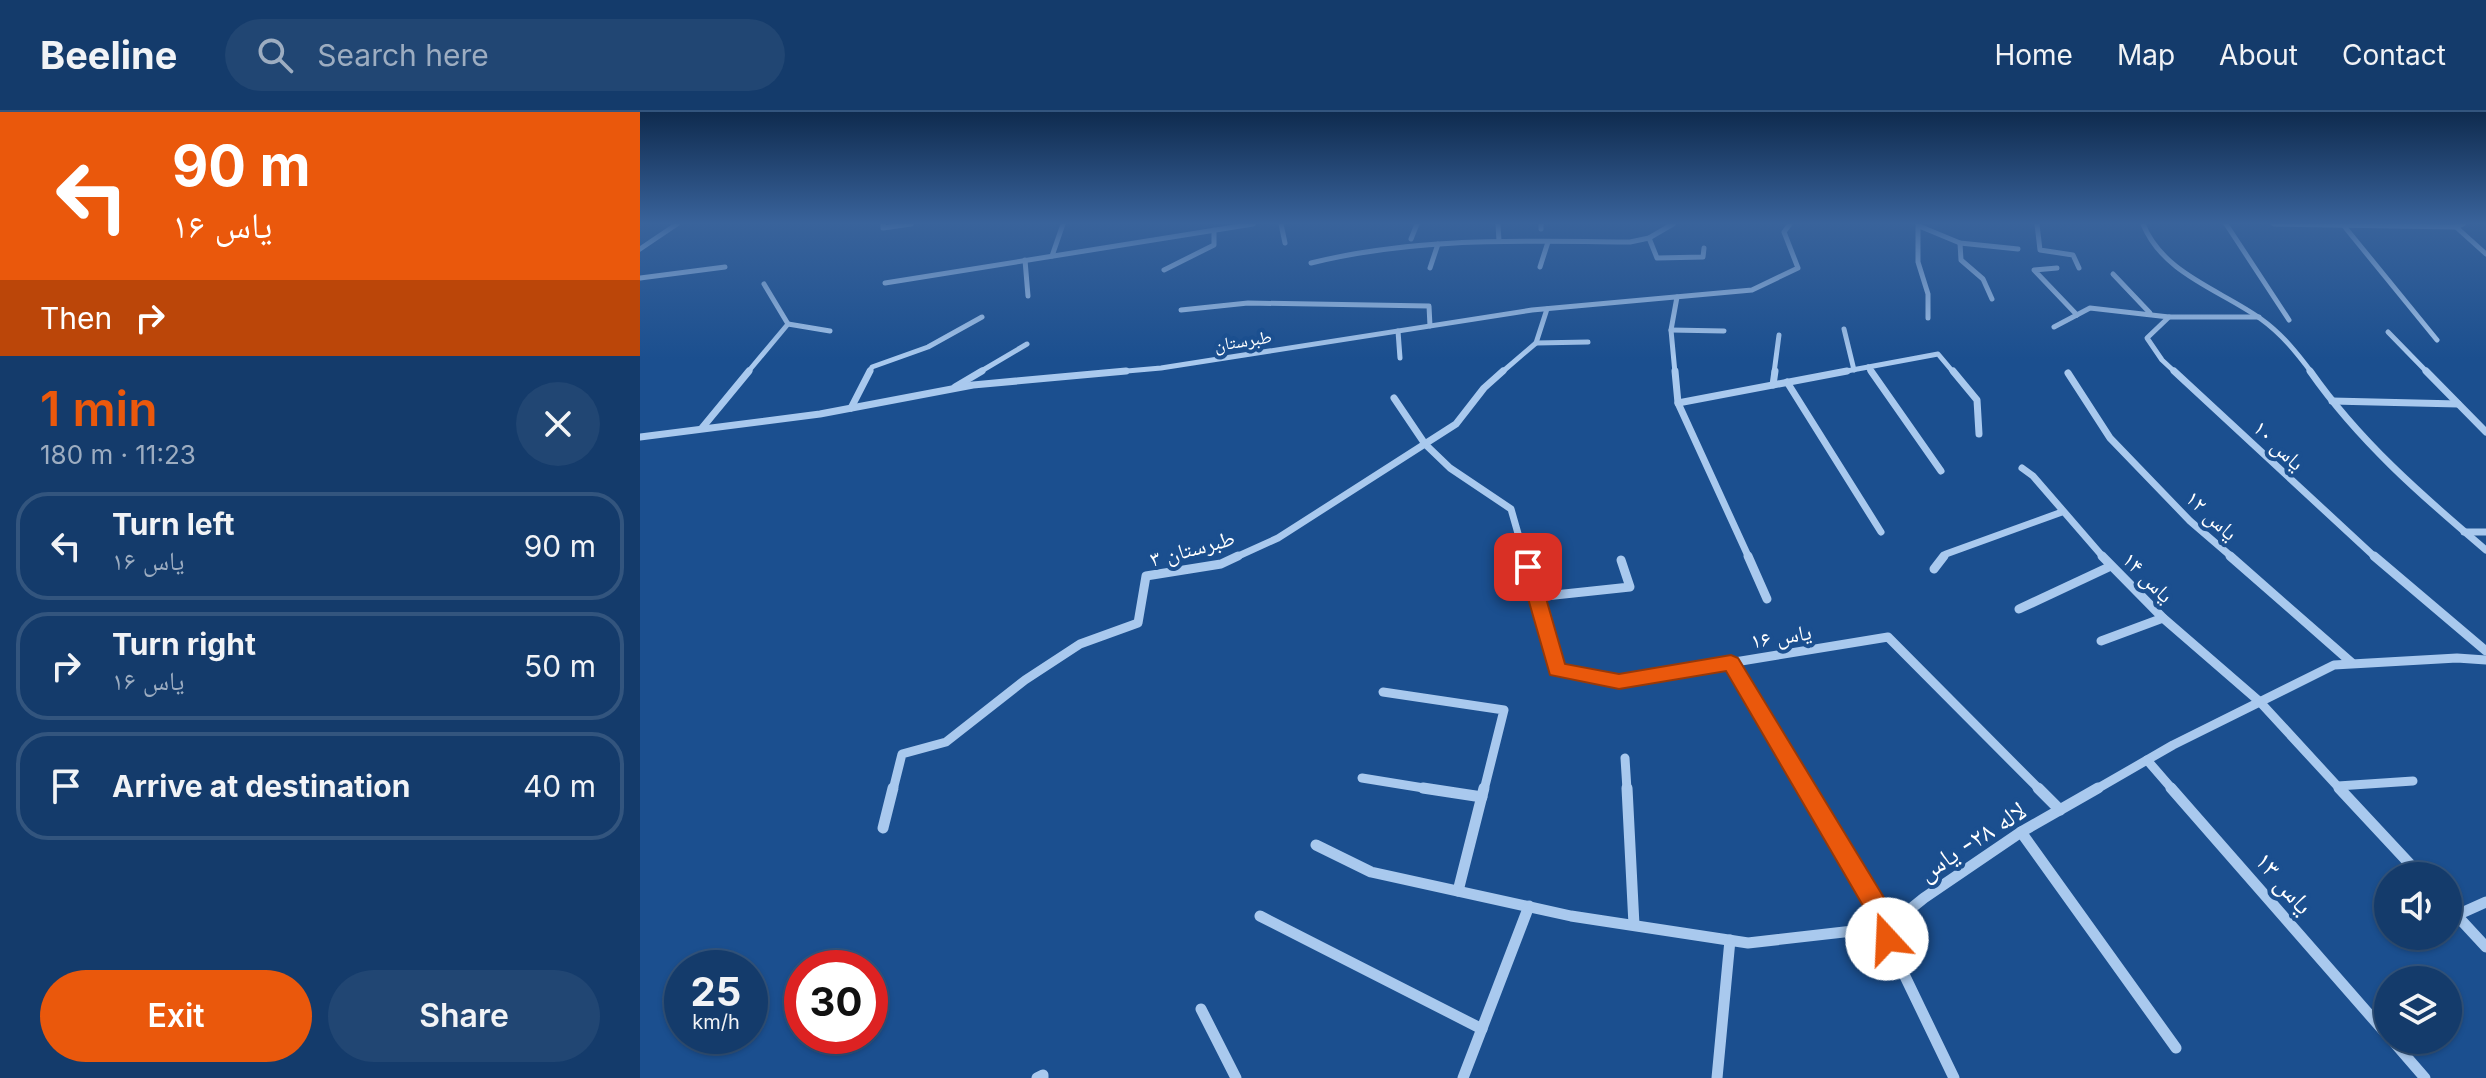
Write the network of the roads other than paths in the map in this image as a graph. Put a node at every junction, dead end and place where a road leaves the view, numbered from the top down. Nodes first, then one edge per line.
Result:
1 (709, 269) edge
2 (970, 269) edge
3 (1026, 269) edge
4 (1796, 269) edge
5 (1920, 269) edge
6 (1972, 269) edge
7 (2045, 269) edge
8 (2183, 269) edge
9 (2256, 269) edge
10 (2380, 269) edge
11 (2113, 274) dead end
12 (640, 278) edge
13 (885, 283) dead end
14 (764, 284) dead end
15 (1028, 296) dead end
16 (1677, 297) junction
17 (1992, 299) dead end
18 (1547, 309) junction
19 (1181, 310) dead end
20 (2150, 313) junction
21 (2077, 315) junction
22 (982, 317) dead end
23 (2169, 317) junction
24 (2259, 317) junction
25 (1928, 318) dead end
26 (2289, 320) dead end
27 (788, 324) junction
28 (1430, 326) junction
29 (2054, 327) dead end
30 (1844, 329) dead end
31 (1671, 330) junction
32 (830, 331) dead end
33 (1398, 331) junction
34 (1724, 331) dead end
35 (2388, 332) dead end
36 (1779, 335) dead end
37 (2437, 340) dead end
38 (1588, 342) dead end
39 (1536, 343) junction
40 (1027, 344) dead end
41 (1400, 358) dead end
42 (1868, 367) junction
43 (1854, 370) junction
44 (2068, 373) dead end
45 (1787, 382) junction
46 (1773, 385) junction
47 (950, 390) junction
48 (1394, 398) dead end
49 (2332, 401) junction
50 (1678, 403) junction
51 (2459, 404) junction
52 (851, 408) junction
53 (702, 429) junction
54 (2486, 432) edge
55 (1979, 434) dead end
56 (640, 437) edge
57 (1425, 444) junction
58 (2022, 468) dead end
59 (1941, 471) dead end
60 (2062, 512) junction
61 (1881, 532) dead end
62 (2464, 532) junction
63 (2486, 532) edge
64 (2486, 550) edge
65 (1621, 560) dead end
66 (2111, 566) junction
67 (1934, 569) dead end
68 (1536, 597) junction
69 (1767, 599) dead end
70 (2019, 609) dead end
71 (2163, 618) junction
72 (2101, 641) dead end
73 (2486, 651) edge
74 (2486, 660) edge
75 (1731, 663) junction
76 (2352, 663) junction
77 (1383, 692) dead end
78 (2260, 702) junction
79 (1625, 758) dead end
80 (2147, 760) junction
81 (1362, 778) dead end
82 (2413, 781) dead end
83 (2338, 786) junction
84 (1482, 797) junction
85 (2060, 810) junction
86 (883, 828) dead end
87 (2021, 832) junction
88 (1316, 845) dead end
89 (2408, 862) edge
90 (1458, 891) junction
91 (2486, 902) edge
92 (1529, 906) junction
93 (2462, 913) edge
94 (1260, 916) dead end
95 (2462, 921) edge
96 (1634, 925) junction
97 (1888, 927) junction
98 (1730, 940) junction
99 (2486, 947) edge
100 (1201, 1009) dead end
101 (2374, 1020) edge
102 (1482, 1029) junction
103 (2176, 1048) dead end
104 (2404, 1054) edge
105 (1037, 1078) edge
106 (1043, 1078) edge
107 (1236, 1078) edge
108 (1463, 1078) edge
109 (1717, 1078) edge
110 (1954, 1078) edge
111 (2425, 1078) edge

1 - 12 street
2 - 13 street
3 - 15 street
4 - 16 street, طبرستان
5 - 25 street
6 - 17 street
7 - 21 street
8 - 24 street
9 - 26 street
10 - 37 street
11 - 20 street
14 - 27 street
16 - 18 street, طبرستان
16 - 31 street
18 - 28 street, طبرستان
18 - 39 street
19 - 28 street
20 - 21 street
20 - 23 street
21 - 29 street
22 - 52 street
23 - 24 street
23 - 73 street, یاس ۱۰
24 - 49 street
27 - 32 street
27 - 53 street
28 - 33 street, طبرستان
30 - 43 street
31 - 34 street
31 - 50 street
33 - 41 street
33 - 47 street, طبرستان
35 - 51 street
36 - 46 street
38 - 39 street
39 - 57 street, طبرستان ۳
40 - 47 street
42 - 43 street
42 - 55 street
42 - 59 street
43 - 45 street
44 - 76 street, یاس ۱۲
45 - 46 street
45 - 61 street
46 - 50 street
47 - 52 street, طبرستان
48 - 57 street
49 - 51 street
49 - 62 street
50 - 69 street
51 - 54 street
52 - 53 street, طبرستان
53 - 56 street, طبرستان
57 - 68 street, یاس ۱۶
57 - 86 street, طبرستان ۳
58 - 60 street, یاس ۱۴
60 - 66 street, یاس ۱۴
60 - 67 street
62 - 63 street
62 - 64 street
65 - 68 street
66 - 70 street
66 - 71 street, یاس ۱۴
68 - 75 street, یاس ۱۶
71 - 72 street
71 - 78 street, یاس ۱۴
74 - 76 street, لاله ۲۸- یاس
75 - 85 street, یاس ۱۶
75 - 97 street
76 - 78 street, لاله ۲۸- یاس
77 - 84 street
78 - 80 street, لاله ۲۸- یاس
78 - 83 street, یاس ۱۴
79 - 96 street
80 - 85 street, لاله ۲۸- یاس
80 - 101 street, یاس ۱۳
81 - 84 street
82 - 83 street
83 - 89 street, یاس ۱۴
84 - 90 street
85 - 87 street, لاله ۲۸- یاس
87 - 97 street, لاله ۲۸- یاس
87 - 103 street
88 - 90 street
90 - 92 street
91 - 93 street
92 - 96 street
92 - 102 street
94 - 102 street
95 - 99 street
96 - 98 street
97 - 98 street
97 - 110 street
98 - 109 street
100 - 107 street
102 - 108 street
104 - 111 street, یاس ۱۳
105 - 106 street

